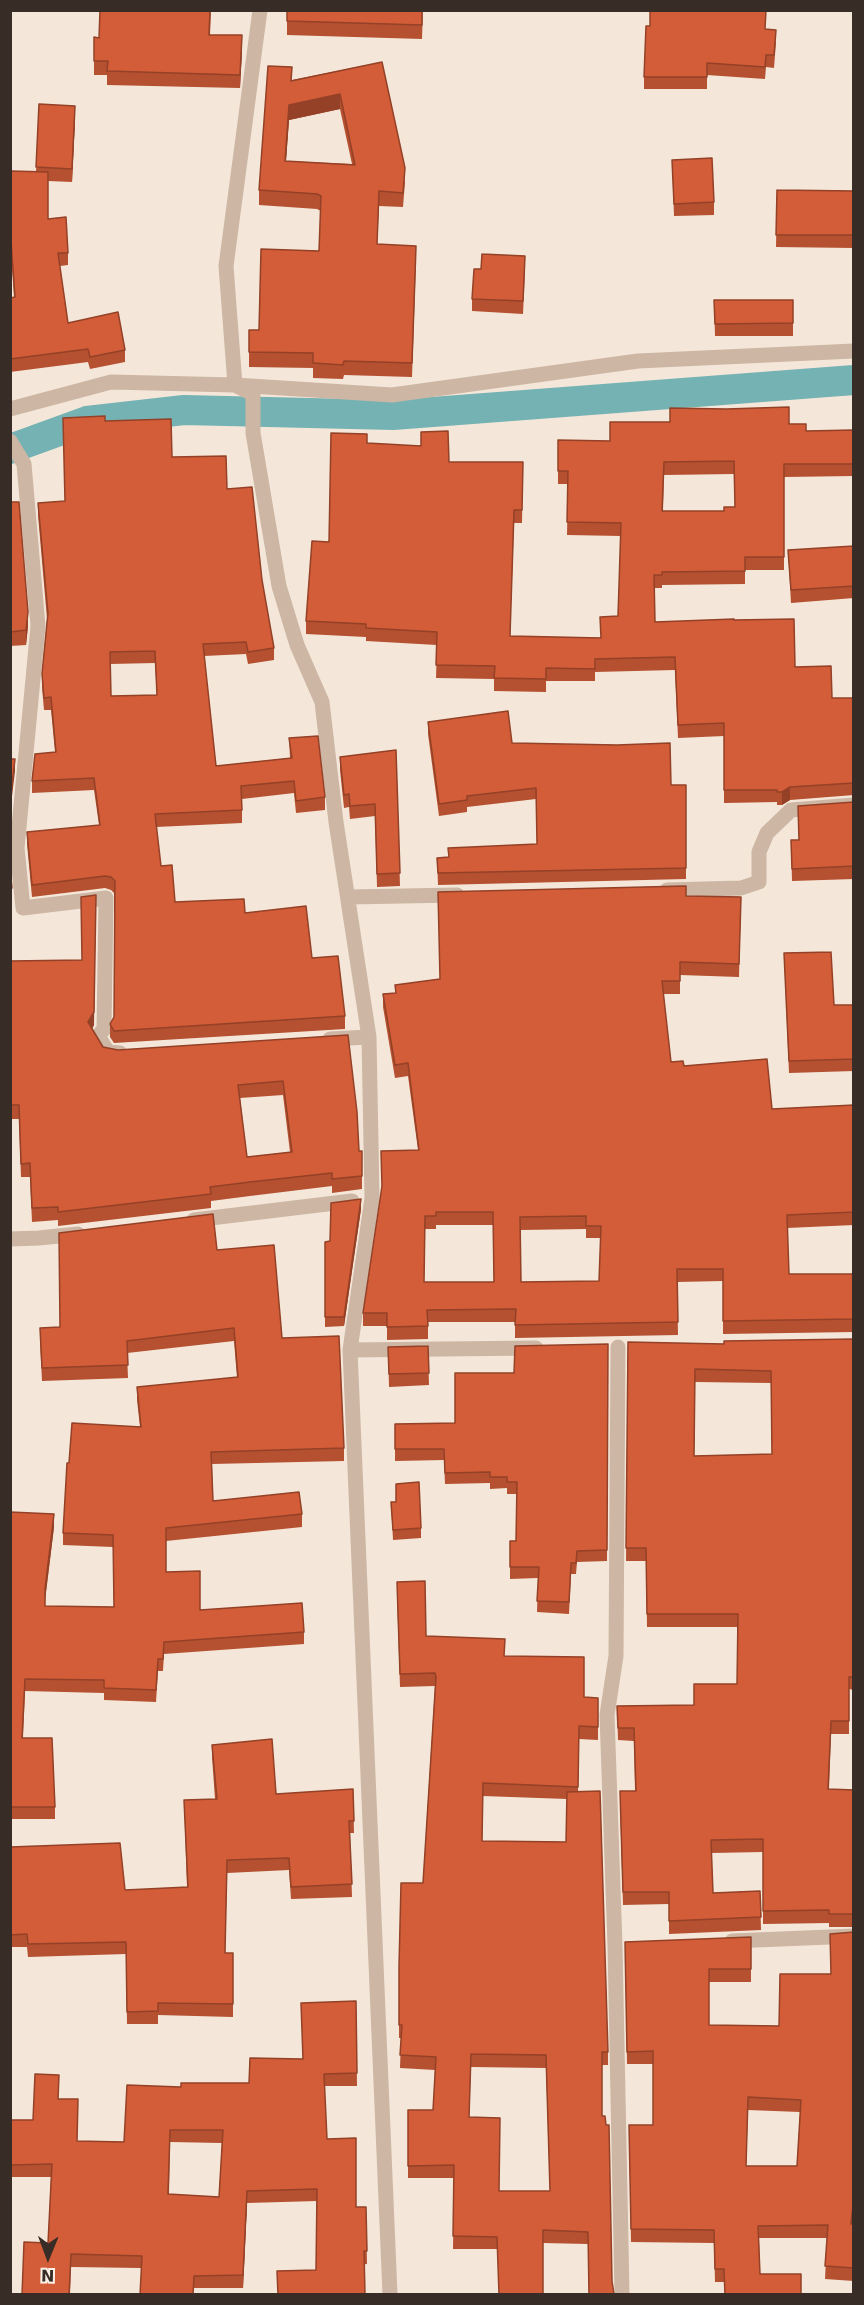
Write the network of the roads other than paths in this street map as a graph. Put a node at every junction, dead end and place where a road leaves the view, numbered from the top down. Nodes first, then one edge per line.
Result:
1 (260, 10) edge
2 (854, 351) edge
3 (234, 385) junction
4 (10, 409) edge
5 (10, 441) edge
6 (854, 805) edge
7 (646, 891) edge
8 (468, 895) edge
9 (349, 897) junction
10 (369, 1037) junction
11 (312, 1041) edge
12 (140, 1052) edge
13 (372, 1198) junction
14 (182, 1221) edge
15 (98, 1231) edge
16 (10, 1239) edge
17 (618, 1347) dead end
18 (548, 1348) edge
19 (350, 1350) junction
20 (854, 1936) edge
21 (723, 1942) edge
22 (390, 2295) edge
23 (622, 2295) edge

1 - 3 street
2 - 3 street
3 - 4 street
3 - 9 street
5 - 12 street
6 - 7 street
8 - 9 street
9 - 10 street
10 - 11 street
10 - 13 street
13 - 14 street
13 - 19 street
15 - 16 street
17 - 23 street
18 - 19 street
19 - 22 street
20 - 21 street

